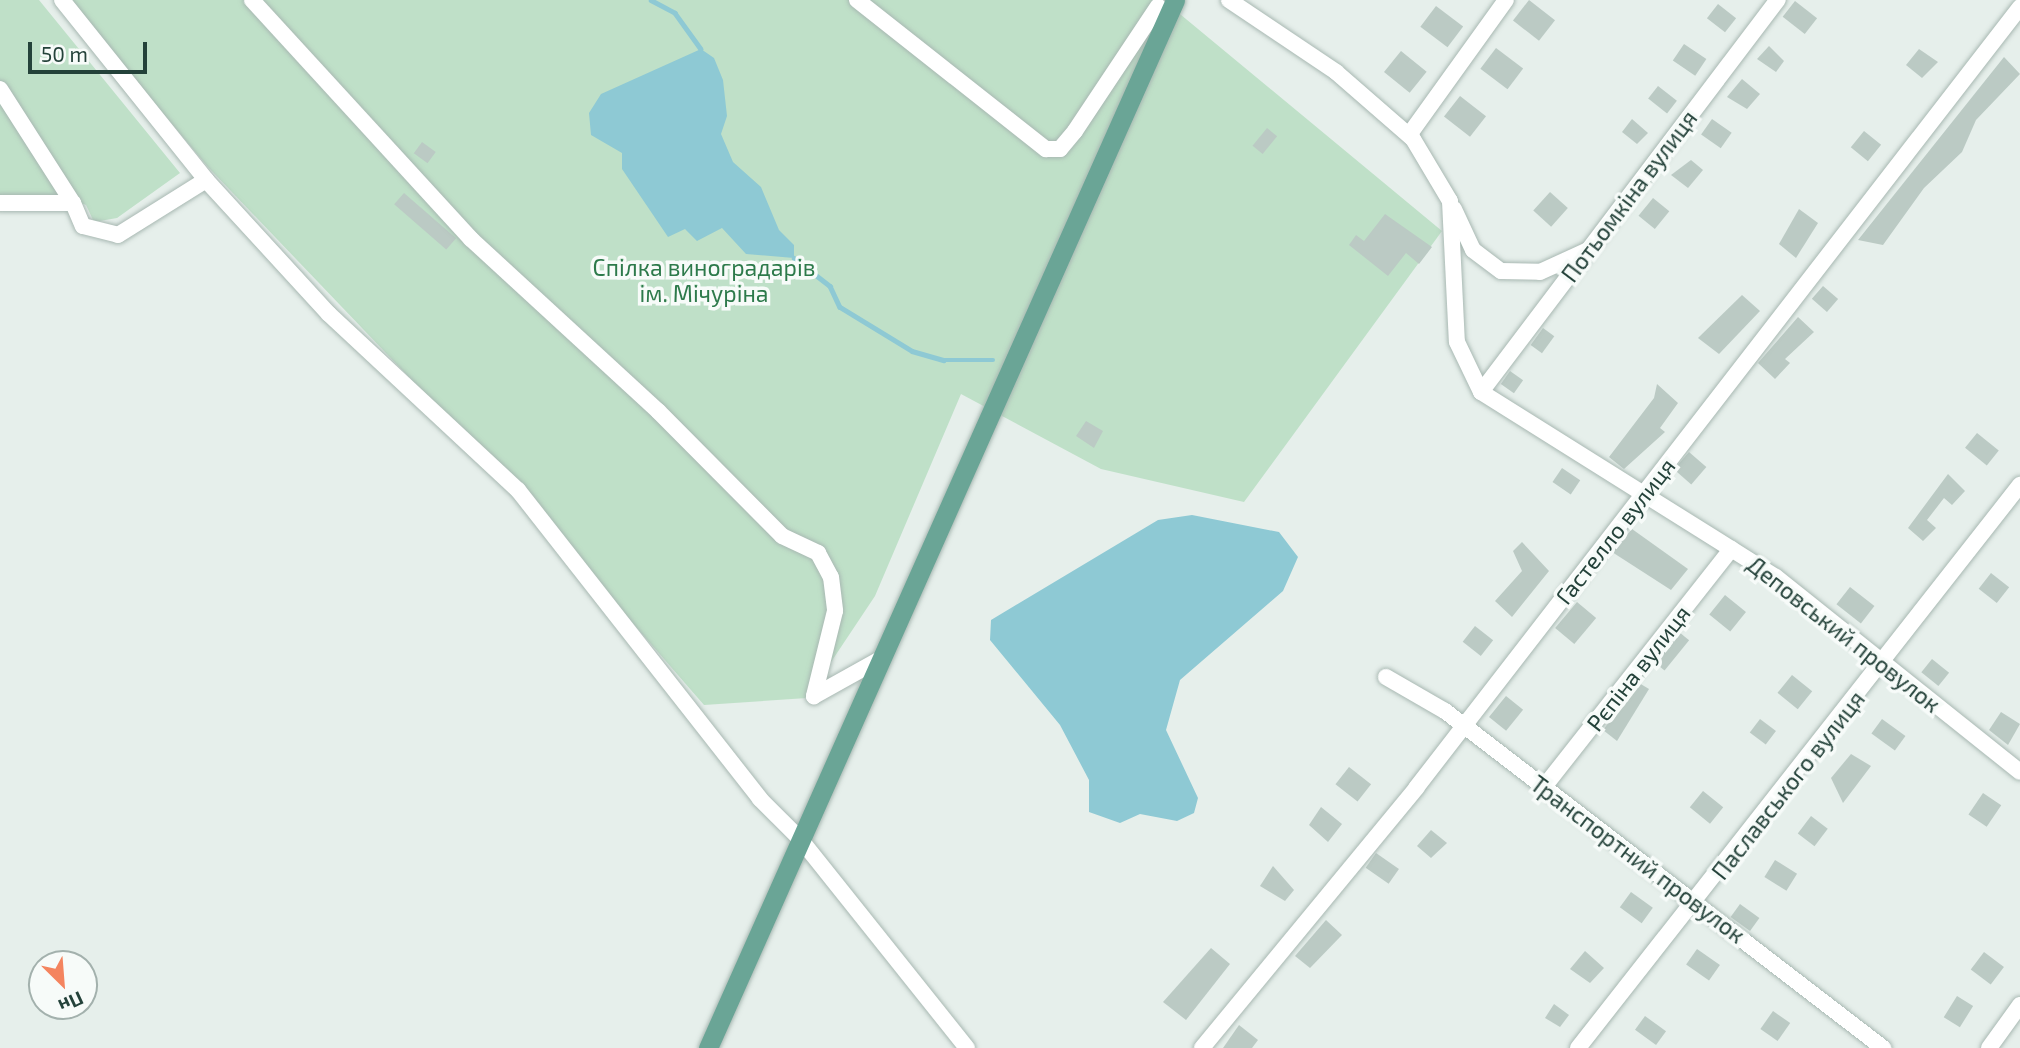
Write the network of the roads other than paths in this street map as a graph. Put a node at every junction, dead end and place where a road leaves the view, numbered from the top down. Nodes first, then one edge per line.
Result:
1 (62, 0) edge
2 (252, 0) edge
3 (857, 0) edge
4 (1229, 0) edge
5 (1506, 0) edge
6 (1778, 0) edge
7 (1163, 5) edge
8 (2020, 7) edge
9 (0, 89) edge
10 (1409, 135) junction
11 (206, 180) junction
12 (1450, 201) junction
13 (0, 203) edge
14 (73, 203) junction
15 (1588, 250) junction
16 (1481, 392) junction
17 (2020, 485) edge
18 (1644, 494) junction
19 (1731, 548) junction
20 (882, 658) junction
21 (1883, 664) junction
22 (1386, 677) dead end
23 (1464, 726) junction
24 (2020, 772) edge
25 (1544, 787) junction
26 (801, 840) junction
27 (1695, 902) junction
28 (2020, 1005) edge
29 (708, 1048) edge
30 (967, 1048) edge
31 (1202, 1048) edge
32 (1578, 1048) edge
33 (1883, 1048) edge
34 (1989, 1048) edge

1 - 11 street
2 - 20 street
3 - 7 street
4 - 10 street
5 - 10 street
6 - 15 street, Потьомкіна вулиця
7 - 20 main road
8 - 18 street, Гастелло вулиця
9 - 14 street
10 - 12 street
11 - 14 street
11 - 26 street
12 - 15 street
12 - 16 street
13 - 14 street
15 - 16 street, Потьомкіна вулиця
16 - 18 street, Деповський провулок
17 - 21 street, Паславського вулиця
18 - 19 street, Деповський провулок
18 - 23 street, Гастелло вулиця
19 - 21 street, Деповський провулок
19 - 25 street, Рєпіна вулиця
20 - 26 main road
21 - 24 street, Деповський провулок
21 - 27 street, Паславського вулиця
22 - 23 street, Транспортний провулок
23 - 25 street, Транспортний провулок
23 - 31 street, Гастелло вулиця
25 - 27 street, Транспортний провулок
26 - 29 main road
26 - 30 street
27 - 32 street, Паславського вулиця
27 - 33 street, Транспортний провулок
28 - 34 street

